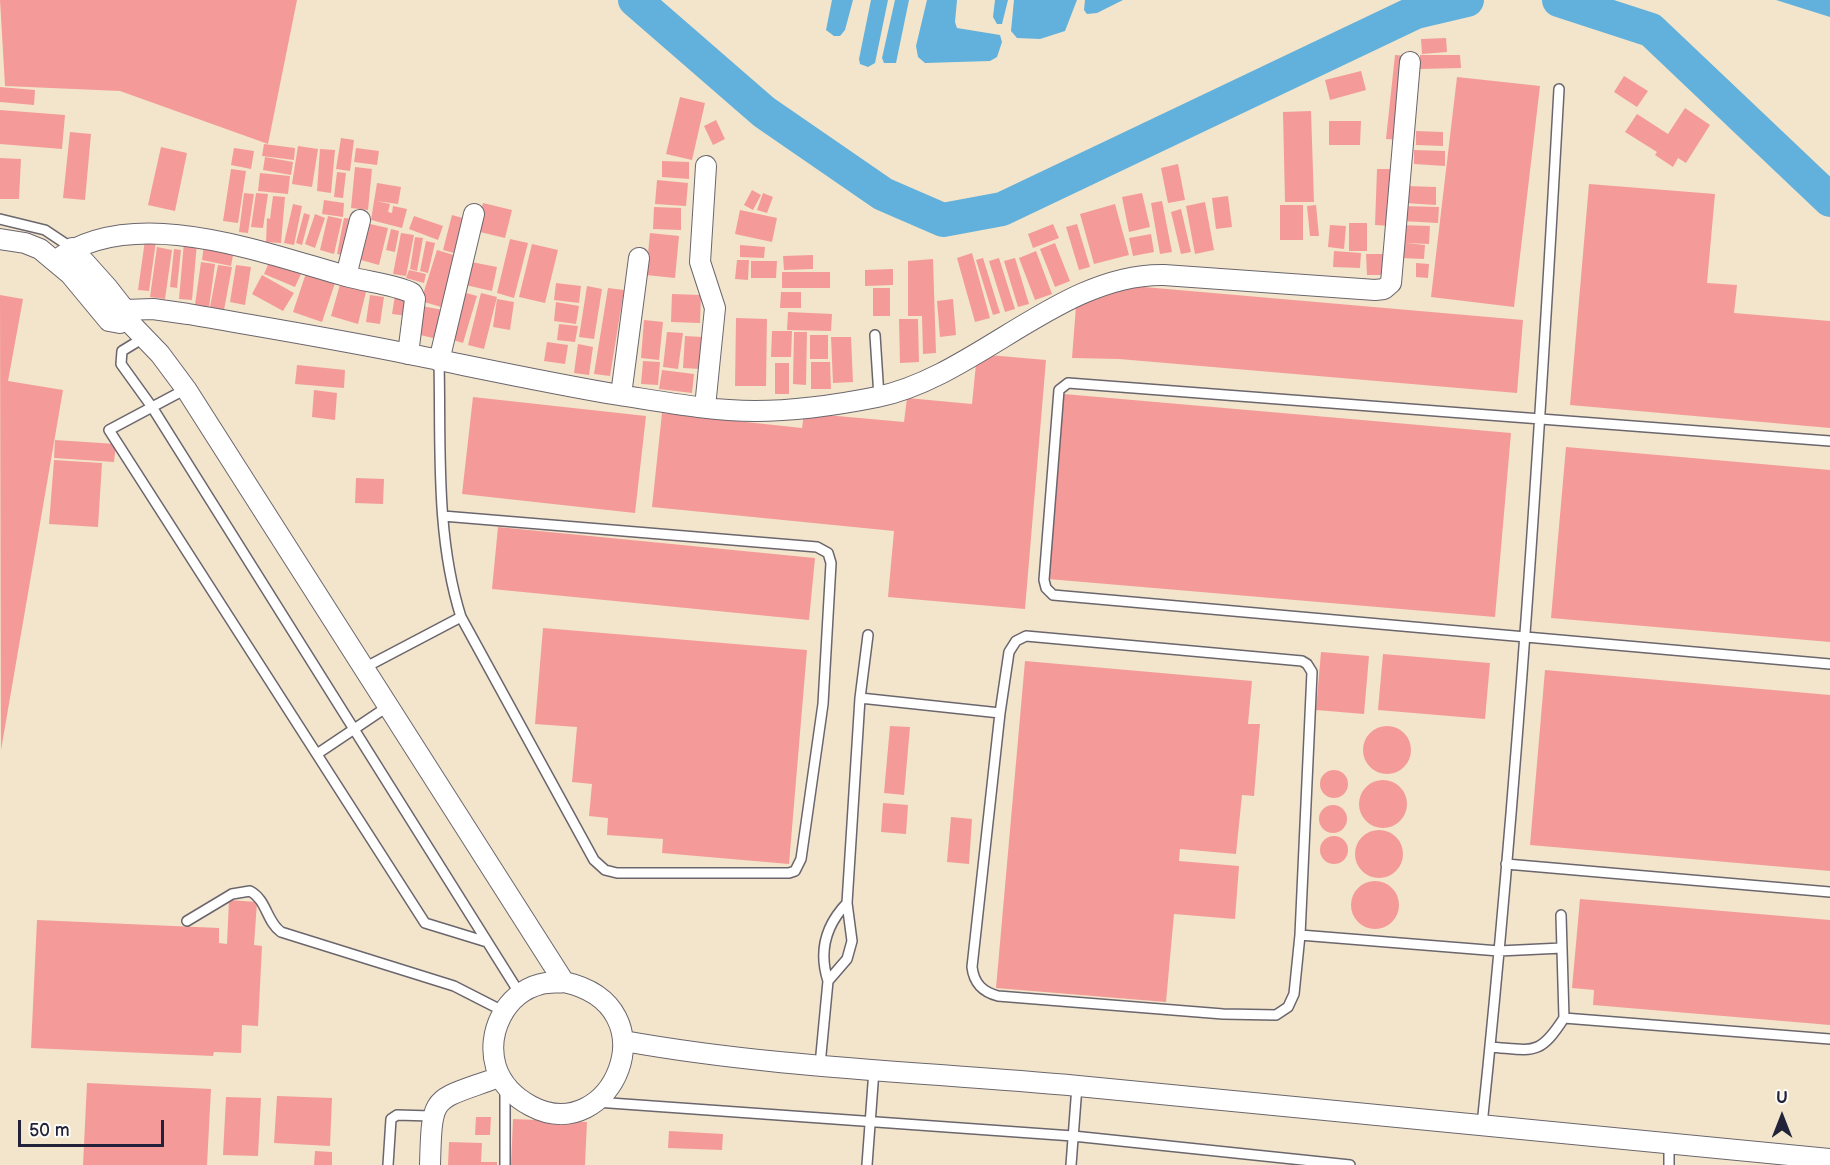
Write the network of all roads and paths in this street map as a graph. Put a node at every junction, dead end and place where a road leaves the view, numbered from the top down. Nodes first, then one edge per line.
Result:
1 (1410, 62) dead end
2 (1559, 89) dead end
3 (706, 166) dead end
4 (474, 214) dead end
5 (0, 219) edge
6 (360, 220) dead end
7 (0, 239) edge
8 (72, 248) junction
9 (639, 258) dead end
10 (55, 261) junction
11 (346, 276) junction
12 (128, 323) junction
13 (875, 335) dead end
14 (408, 354) junction
15 (439, 361) junction
16 (186, 389) junction
17 (621, 395) junction
18 (879, 397) junction
19 (152, 407) junction
20 (705, 407) junction
21 (1541, 418) junction
22 (1830, 441) edge
23 (443, 516) junction
24 (460, 617) junction
25 (868, 635) dead end
26 (1525, 636) junction
27 (1830, 664) edge
28 (364, 668) junction
29 (860, 698) junction
30 (387, 707) junction
31 (1000, 713) junction
32 (354, 728) junction
33 (317, 754) junction
34 (1506, 864) junction
35 (1830, 892) edge
36 (847, 903) junction
37 (1561, 915) dead end
38 (187, 921) dead end
39 (1300, 935) junction
40 (487, 942) junction
41 (1562, 948) junction
42 (1499, 951) junction
43 (828, 981) junction
44 (564, 982) junction
45 (520, 994) junction
46 (503, 1011) junction
47 (1564, 1018) junction
48 (1830, 1039) edge
49 (624, 1041) junction
50 (1490, 1047) junction
51 (820, 1065) junction
52 (874, 1070) junction
53 (502, 1082) junction
54 (1077, 1086) junction
55 (594, 1102) junction
56 (431, 1116) junction
57 (869, 1122) junction
58 (1482, 1125) junction
59 (1073, 1136) junction
60 (1669, 1144) junction
61 (1830, 1159) edge
62 (388, 1165) edge
63 (429, 1165) edge
64 (505, 1165) edge
65 (867, 1165) edge
66 (1071, 1165) edge
67 (1350, 1165) edge
68 (1669, 1165) edge

1 - 18 street
2 - 21 lane
3 - 20 street
4 - 15 street
5 - 8 lane
6 - 11 street
7 - 10 street
8 - 10 street
8 - 11 street
8 - 12 street
9 - 17 street
10 - 12 street
11 - 14 street
12 - 14 street
12 - 16 street
12 - 19 lane
13 - 18 lane
14 - 15 street
15 - 17 street
15 - 23 lane
16 - 19 lane
16 - 28 street
17 - 20 street
18 - 20 street
19 - 32 lane
19 - 33 lane
21 - 22 lane
21 - 26 lane
21 - 26 lane
23 - 24 lane
23 - 24 lane
24 - 28 lane
25 - 29 lane
26 - 27 lane
26 - 34 lane
28 - 30 street
29 - 31 lane
29 - 36 lane
30 - 32 lane
30 - 44 street
31 - 39 lane
31 - 39 lane
32 - 33 lane
32 - 40 lane
33 - 40 lane
34 - 35 lane
34 - 42 lane
36 - 43 lane
36 - 43 lane
37 - 41 lane
38 - 46 lane
39 - 42 lane
40 - 45 lane
41 - 42 lane
41 - 47 lane
42 - 50 lane
43 - 51 lane
44 - 45 street
44 - 49 street
45 - 46 street
46 - 53 street
47 - 48 lane
47 - 50 lane
49 - 51 street
49 - 55 street
50 - 58 lane
51 - 52 street
52 - 54 street
52 - 57 lane
53 - 55 street
53 - 56 street
53 - 64 lane
54 - 58 street
54 - 59 lane
55 - 57 lane
56 - 62 lane
56 - 63 street
57 - 59 lane
57 - 65 lane
58 - 60 street
59 - 66 lane
59 - 67 lane
60 - 61 street
60 - 68 lane

